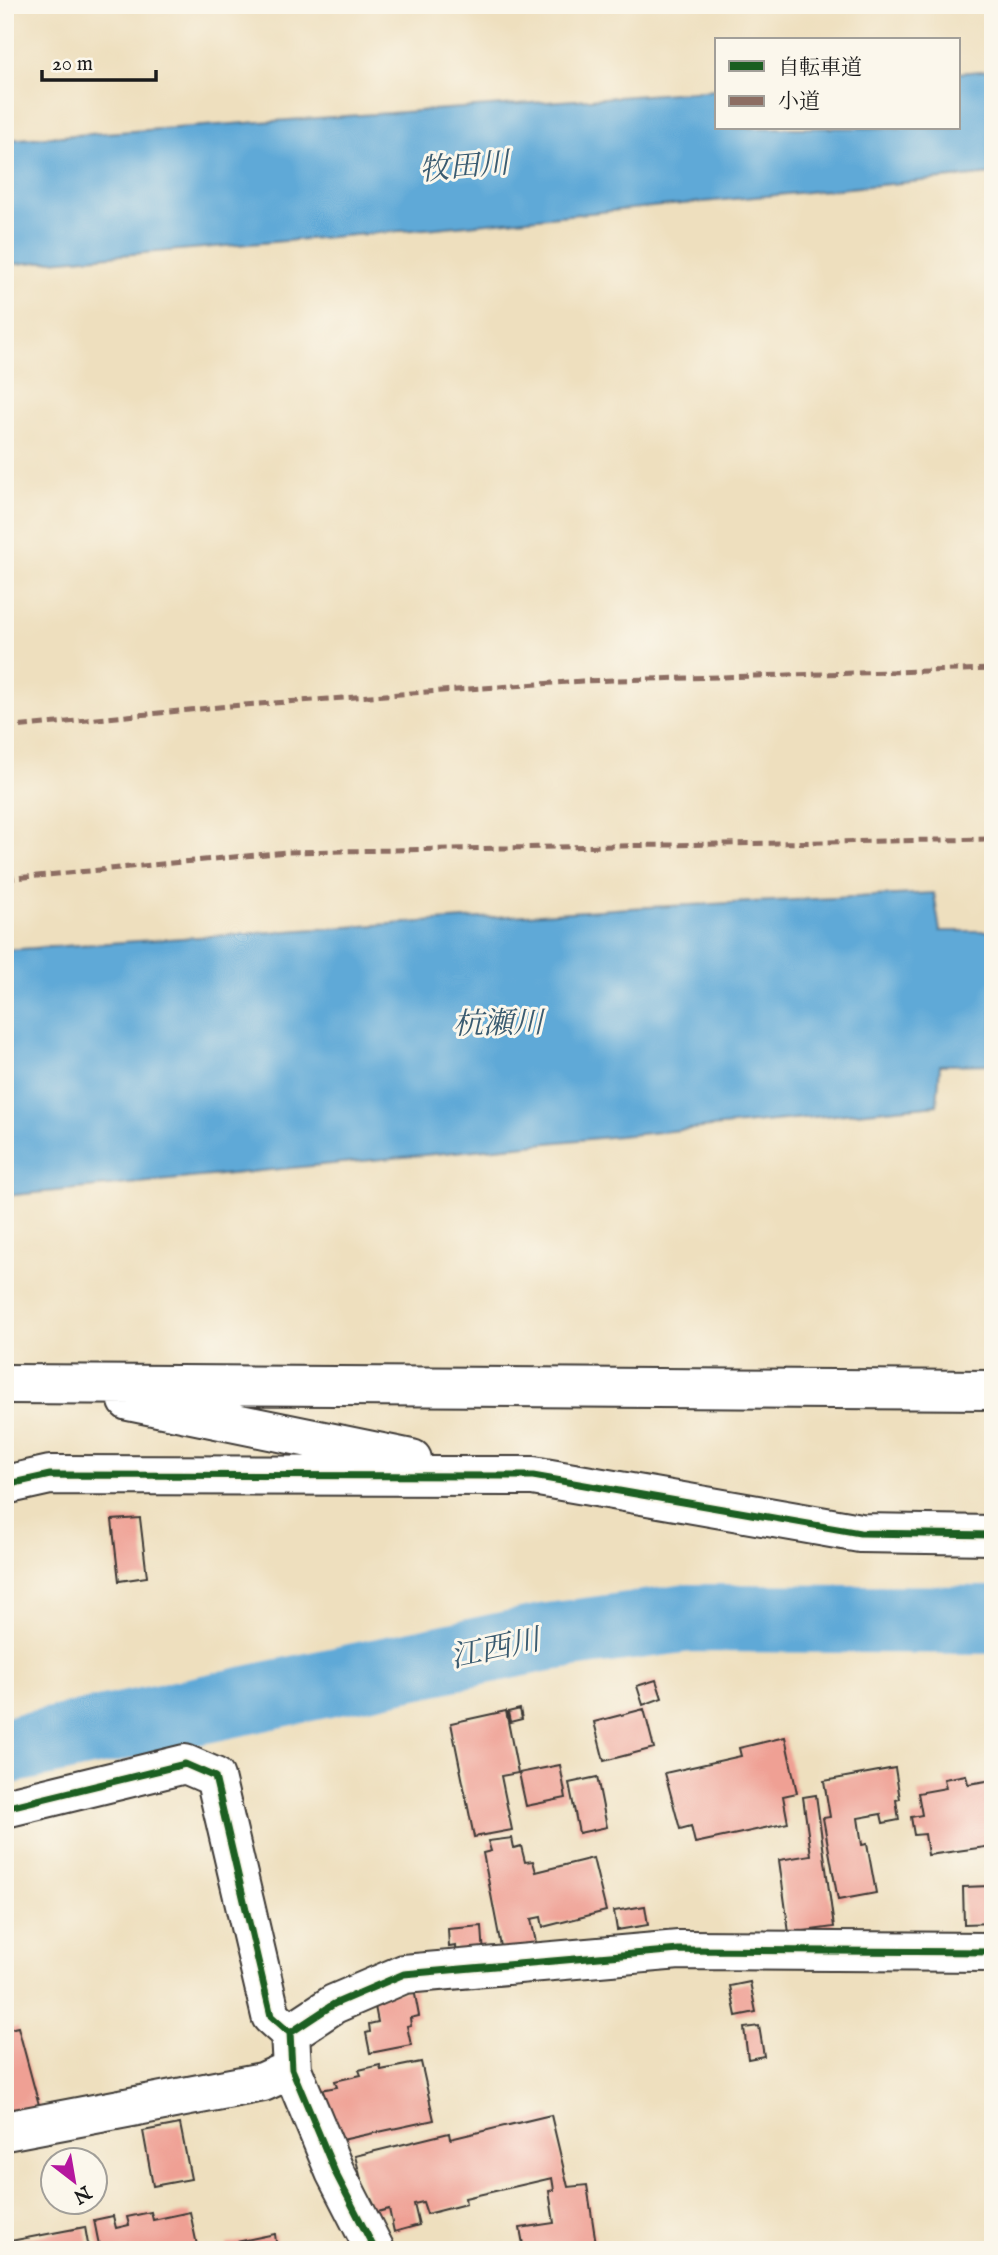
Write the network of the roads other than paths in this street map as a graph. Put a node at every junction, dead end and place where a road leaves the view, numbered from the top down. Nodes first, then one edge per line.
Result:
1 (5, 1384) edge
2 (44, 1384) junction
3 (993, 1390) edge
4 (495, 1476) junction
5 (5, 1485) edge
6 (993, 1535) edge
7 (5, 1808) edge
8 (993, 1952) edge
9 (291, 2051) junction
10 (5, 2131) edge
11 (374, 2250) edge

1 - 2 street
2 - 3 street
2 - 4 street
4 - 5 street
4 - 6 street
7 - 9 street
8 - 9 street
9 - 10 street
9 - 11 street

